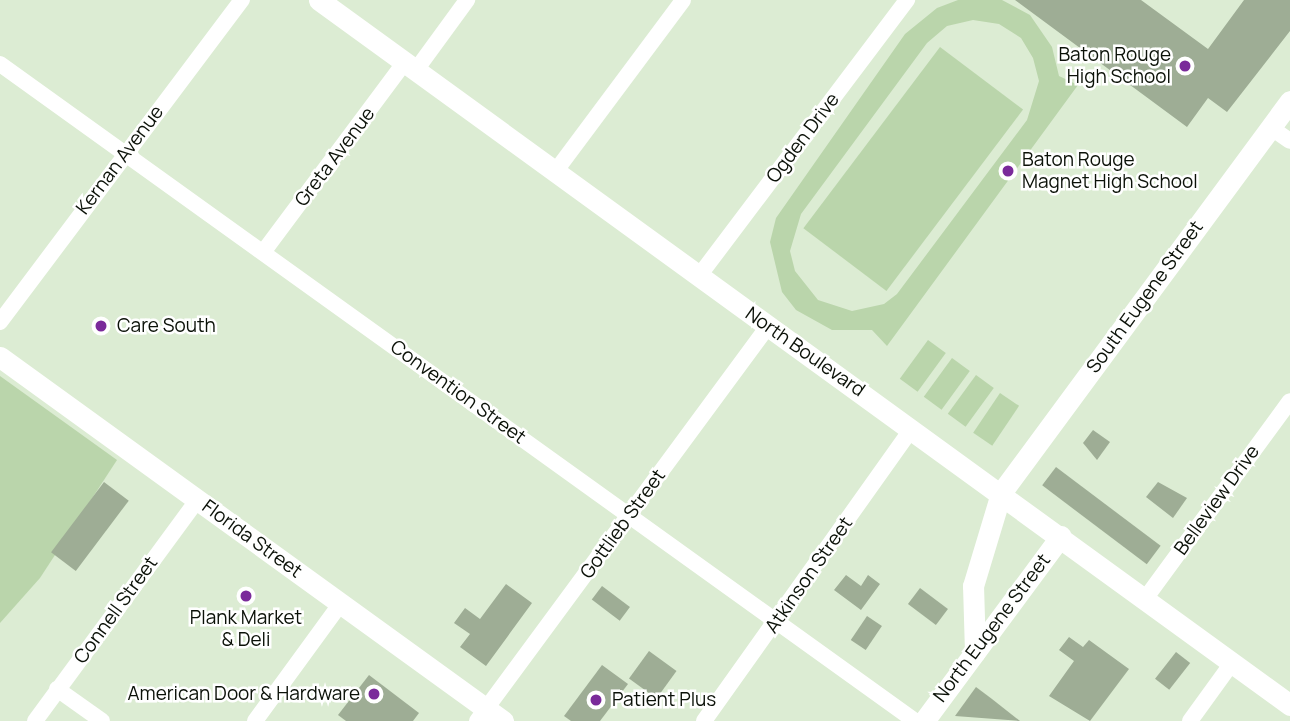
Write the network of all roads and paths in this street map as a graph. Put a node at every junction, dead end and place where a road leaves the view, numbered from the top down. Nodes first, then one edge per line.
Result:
1 (242, 0) edge
2 (319, 0) edge
3 (467, 0) edge
4 (683, 0) edge
5 (907, 0) edge
6 (0, 64) edge
7 (410, 66) junction
8 (1290, 101) edge
9 (1270, 127) junction
10 (1290, 141) edge
11 (125, 151) junction
12 (555, 172) junction
13 (264, 251) junction
14 (699, 276) junction
15 (0, 322) edge
16 (768, 326) junction
17 (0, 357) edge
18 (1290, 401) edge
19 (912, 428) junction
20 (1001, 493) junction
21 (198, 499) junction
22 (629, 516) junction
23 (1061, 536) junction
24 (1145, 598) junction
25 (341, 603) junction
26 (776, 621) junction
27 (975, 652) junction
28 (1232, 663) junction
29 (57, 689) junction
30 (1288, 698) edge
31 (489, 717) edge
32 (34, 721) edge
33 (102, 721) edge
34 (255, 721) edge
35 (704, 721) edge
36 (915, 721) edge
37 (923, 721) edge
38 (1191, 721) edge

1 - 11 street, Kernan Avenue
2 - 7 street, North Boulevard
3 - 7 street, Greta Avenue
4 - 12 street
5 - 14 street, Ogden Drive
6 - 11 street, Convention Street
7 - 12 street, North Boulevard
7 - 13 street, Greta Avenue
8 - 9 street, South Eugene Street
9 - 10 street
9 - 20 street, South Eugene Street
11 - 13 street, Convention Street
11 - 15 street, Kernan Avenue
12 - 14 street, North Boulevard
13 - 22 street, Convention Street
14 - 16 street, North Boulevard
16 - 19 street, North Boulevard
16 - 22 street, Gottlieb Street
17 - 21 street, Florida Street
18 - 24 street, Belleview Drive
19 - 20 street, North Boulevard
19 - 26 street, Atkinson Street
20 - 23 street, North Boulevard
20 - 27 street, South Eugene Street
21 - 25 street, Florida Street
21 - 29 street, Connell Street
22 - 26 street, Convention Street
22 - 31 street, Gottlieb Street
23 - 24 street, North Boulevard
23 - 27 street, North Eugene Street
24 - 28 street, North Boulevard
25 - 31 street, Florida Street
25 - 34 street
26 - 35 street, Atkinson Street
26 - 36 street, Convention Street
27 - 37 street, North Eugene Street
28 - 30 street, North Boulevard
28 - 38 street
29 - 32 street, Connell Street
29 - 33 street

